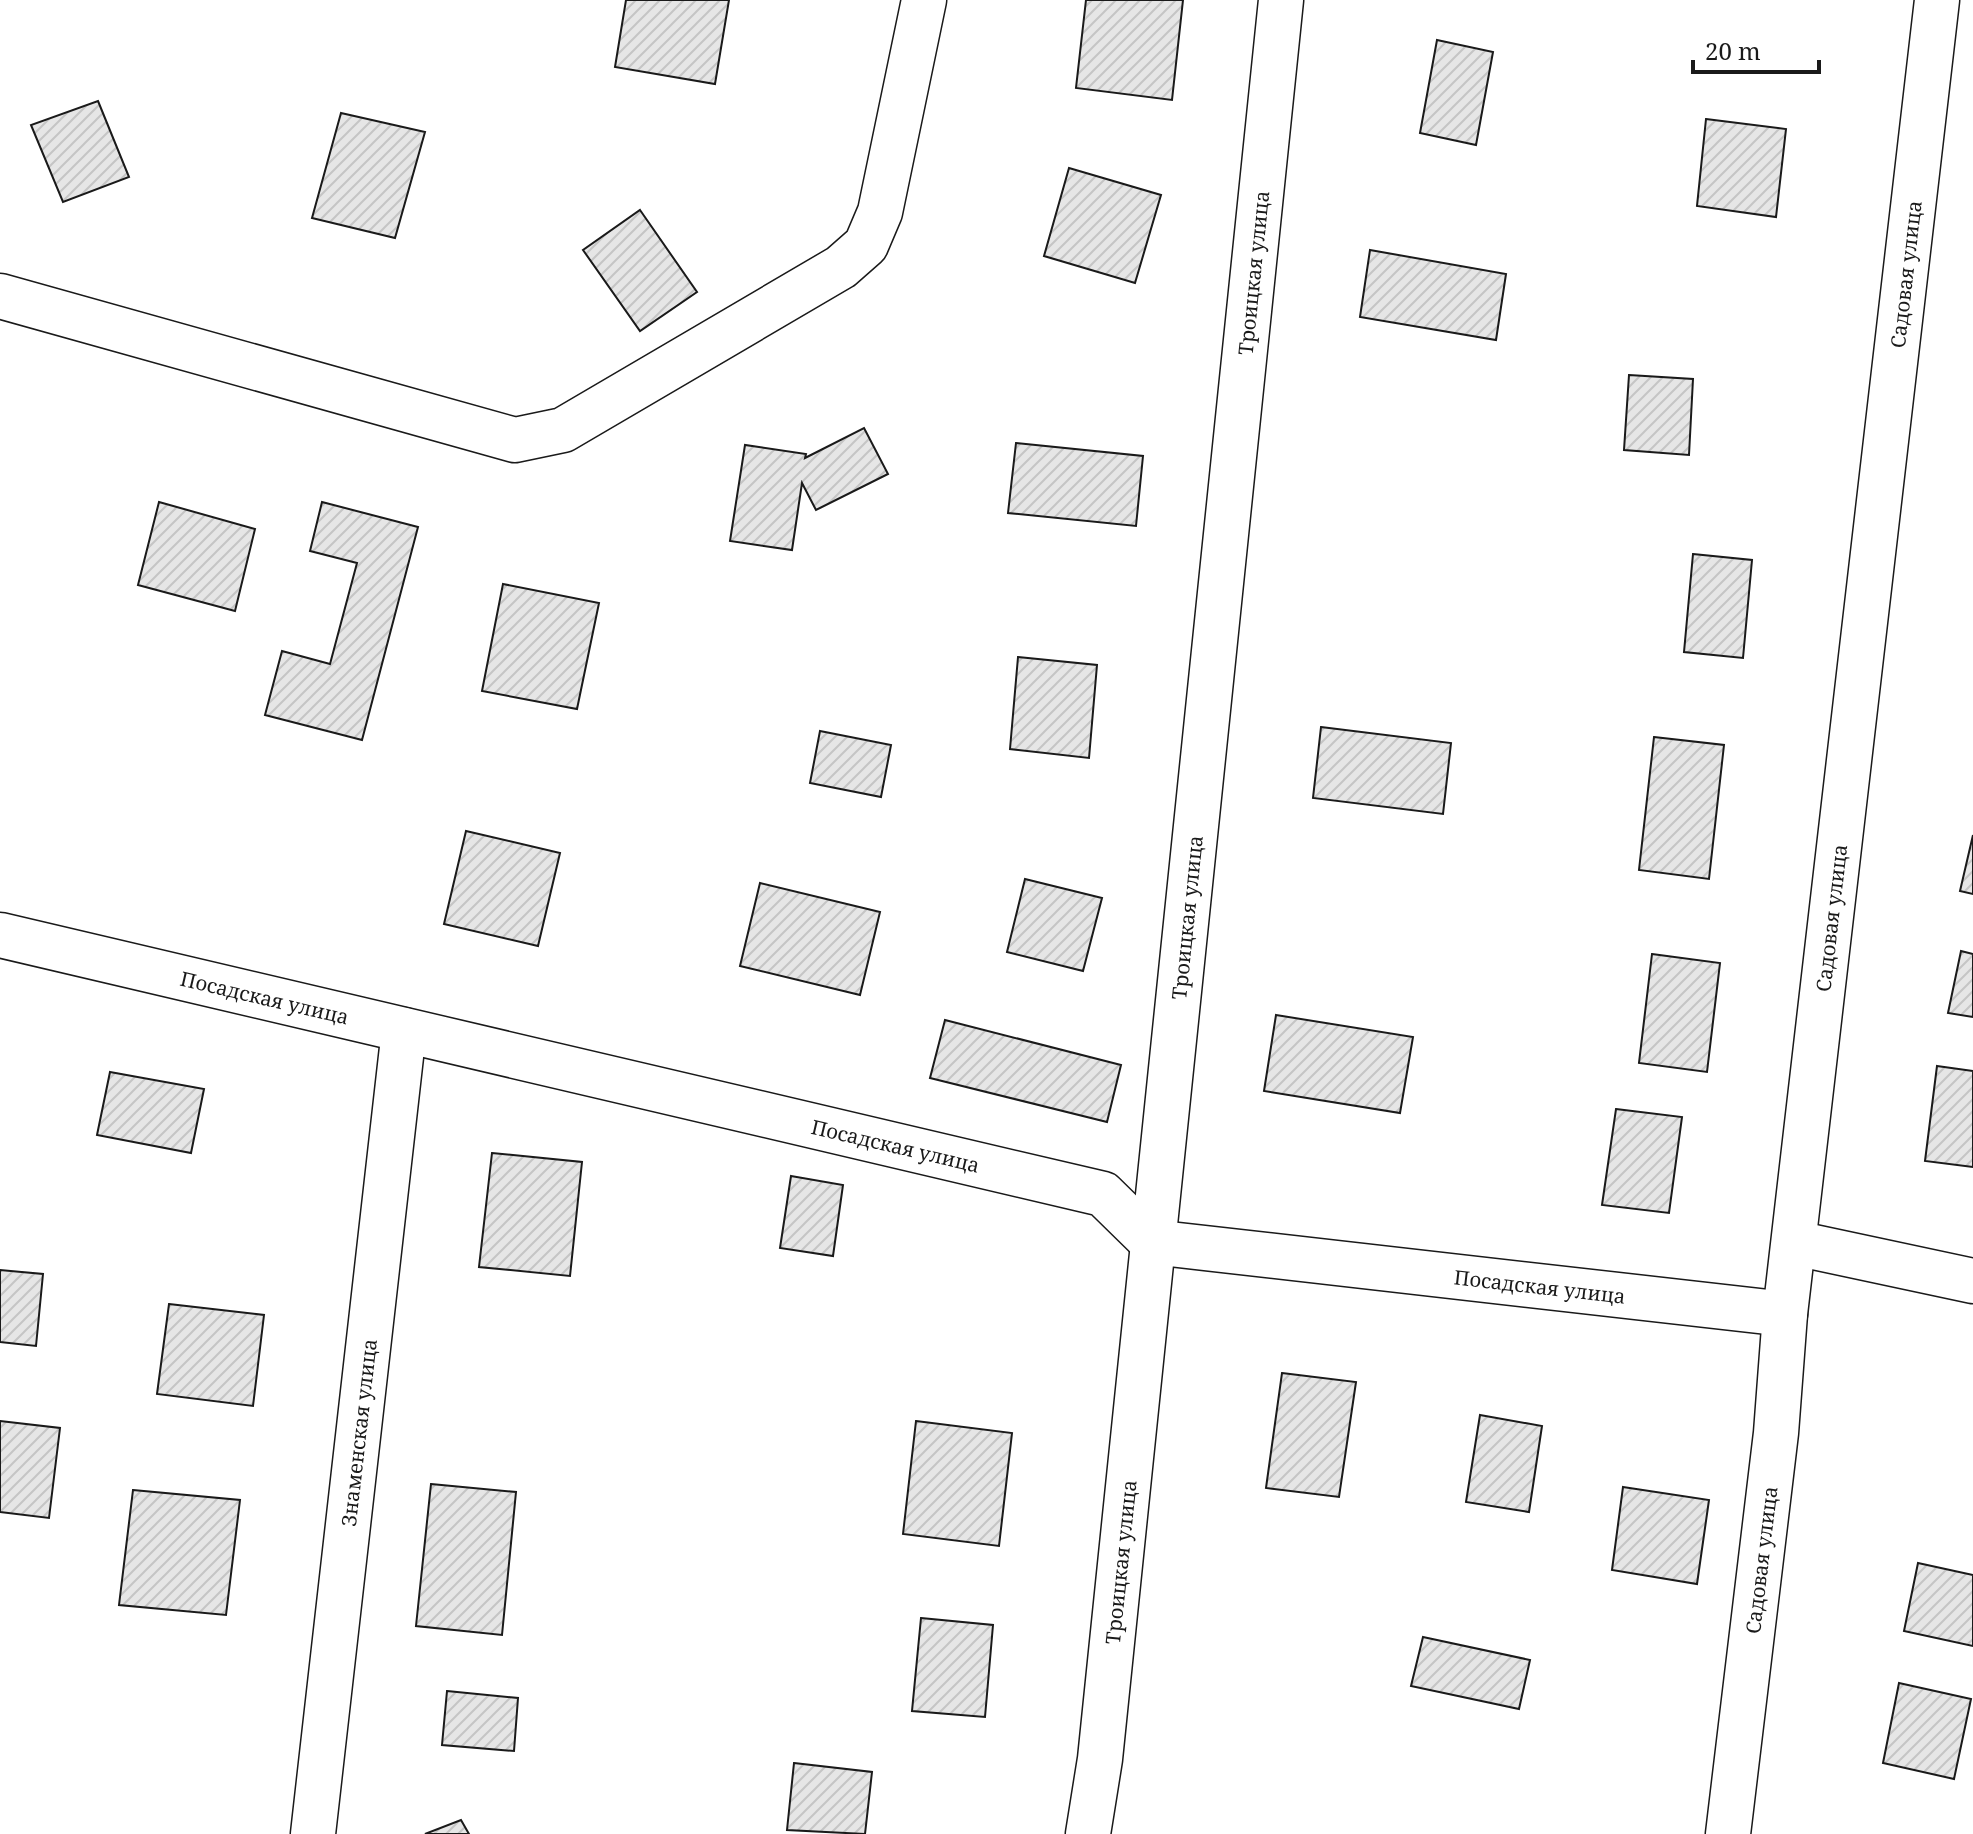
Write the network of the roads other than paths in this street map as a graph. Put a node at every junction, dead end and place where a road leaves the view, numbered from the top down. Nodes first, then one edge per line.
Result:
1 (924, 0) edge
2 (1281, 0) edge
3 (1937, 0) edge
4 (0, 296) edge
5 (0, 935) edge
6 (404, 1030) junction
7 (1152, 1242) junction
8 (1795, 1243) junction
9 (1973, 1281) edge
10 (1785, 1314) junction
11 (313, 1834) edge
12 (1088, 1834) edge
13 (1728, 1834) edge

1 - 4 street
2 - 7 street, Троицкая улица
3 - 8 street, Садовая улица
5 - 6 street, Посадская улица
6 - 7 street, Посадская улица
6 - 11 street, Знаменская улица
7 - 10 street, Посадская улица
7 - 12 street, Троицкая улица
8 - 9 street
8 - 10 street, Садовая улица
10 - 13 street, Садовая улица

